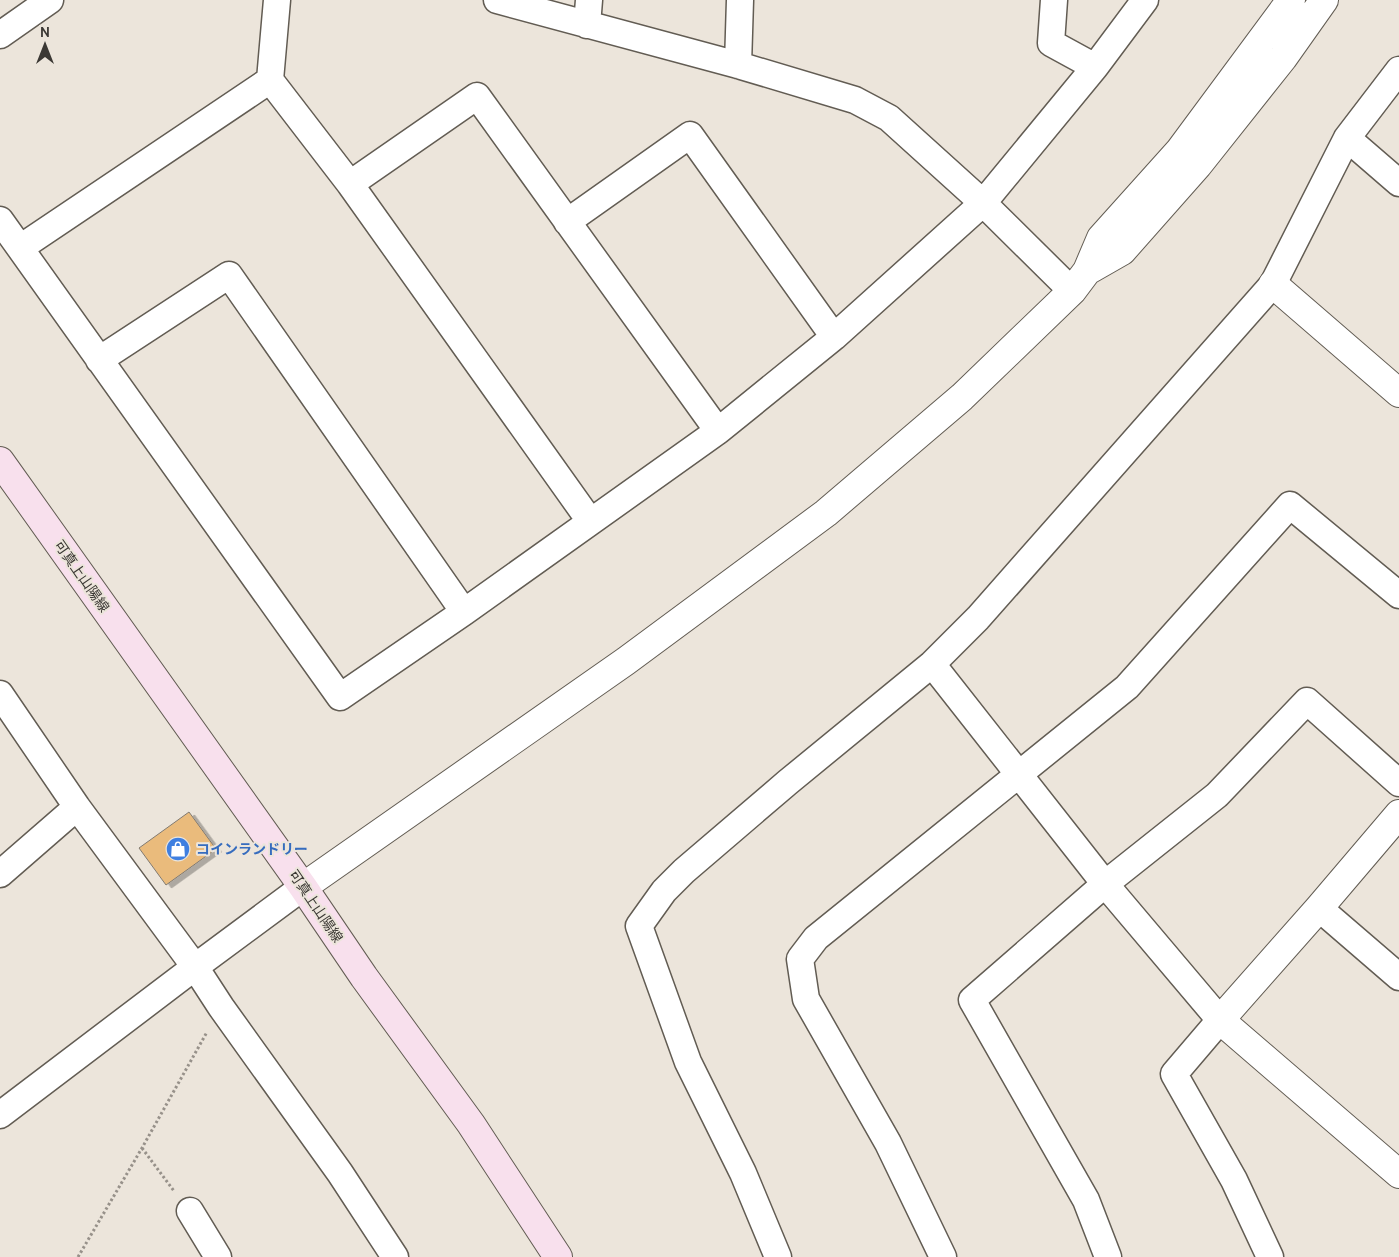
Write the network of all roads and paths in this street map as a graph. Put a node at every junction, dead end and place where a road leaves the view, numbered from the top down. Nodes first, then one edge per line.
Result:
1 (50, 0) edge
2 (277, 0) edge
3 (497, 0) edge
4 (740, 0) edge
5 (1054, 0) edge
6 (1145, 0) edge
7 (1292, 0) edge
8 (1324, 0) edge
9 (588, 12) edge
10 (0, 35) edge
11 (738, 65) junction
12 (1095, 66) junction
13 (1399, 70) edge
14 (270, 80) junction
15 (1347, 138) junction
16 (1399, 183) edge
17 (350, 184) junction
18 (983, 203) junction
19 (0, 220) edge
20 (567, 222) junction
21 (20, 248) junction
22 (1080, 281) junction
23 (1273, 284) junction
24 (834, 337) junction
25 (99, 360) junction
26 (1399, 393) edge
27 (718, 432) junction
28 (0, 460) edge
29 (590, 521) junction
30 (1399, 596) edge
31 (464, 612) junction
32 (932, 664) junction
33 (0, 694) edge
34 (1018, 775) junction
35 (1399, 784) edge
36 (77, 807) junction
37 (1399, 814) edge
38 (0, 874) edge
39 (1105, 884) junction
40 (303, 887) junction
41 (1319, 908) junction
42 (195, 967) junction
43 (1399, 977) edge
44 (221, 1007) junction
45 (1220, 1020) junction
46 (0, 1115) edge
47 (142, 1148) junction
48 (1399, 1174) edge
49 (190, 1211) joint
50 (78, 1257) edge
51 (218, 1257) edge
52 (396, 1257) edge
53 (558, 1257) edge
54 (778, 1257) edge
55 (943, 1257) edge
56 (1108, 1257) edge
57 (1270, 1257) edge

1 - 10 street
2 - 14 street
3 - 9 street
4 - 11 street
5 - 12 street
6 - 12 street
7 - 22 street
8 - 22 street
9 - 11 street
11 - 18 street
12 - 18 street
13 - 15 street
14 - 17 street
14 - 21 street
15 - 16 street
15 - 23 street
17 - 20 street
17 - 29 street
18 - 22 street
18 - 24 street
19 - 21 street
20 - 24 street
20 - 27 street
21 - 25 street
22 - 40 street
23 - 26 street
23 - 32 street
24 - 27 street
25 - 31 street
25 - 31 street
27 - 29 street
28 - 40 main road, 可真上山陽線
29 - 31 street
30 - 34 street
32 - 34 street
32 - 54 street
33 - 36 street
34 - 39 street
34 - 55 street
35 - 39 street
36 - 38 street
36 - 42 street
37 - 41 street
39 - 45 street
39 - 56 street
40 - 42 street
40 - 53 main road, 可真上山陽線
41 - 43 street
41 - 45 street
42 - 44 street
42 - 46 street
44 - 47 path
44 - 52 street
45 - 48 street
45 - 57 street
47 - 49 path
47 - 50 path
49 - 51 street

